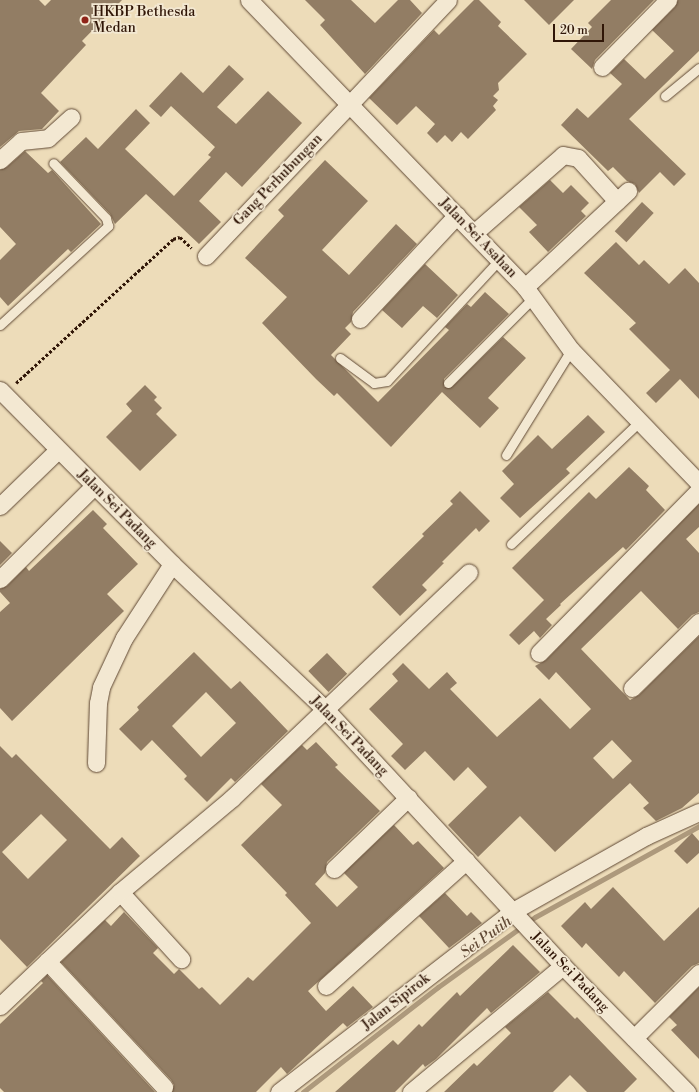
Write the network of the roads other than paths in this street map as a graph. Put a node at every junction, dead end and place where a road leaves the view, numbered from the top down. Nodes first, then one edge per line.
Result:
1 (249, 0) edge
2 (448, 0) edge
3 (668, 0) edge
4 (602, 68) dead end
5 (699, 68) edge
6 (666, 96) dead end
7 (350, 105) junction
8 (71, 117) dead end
9 (0, 160) edge
10 (53, 163) dead end
11 (457, 215) junction
12 (474, 234) junction
13 (206, 256) road end
14 (498, 260) junction
15 (530, 292) junction
16 (360, 319) dead end
17 (0, 325) edge
18 (571, 350) junction
19 (340, 358) dead end
20 (448, 383) dead end
21 (2, 392) edge
22 (640, 421) junction
23 (58, 450) junction
24 (506, 455) dead end
25 (699, 484) edge
26 (94, 486) junction
27 (699, 490) edge
28 (0, 506) edge
29 (511, 544) dead end
30 (172, 564) junction
31 (469, 572) dead end
32 (0, 579) edge
33 (699, 622) edge
34 (539, 653) dead end
35 (632, 688) dead end
36 (326, 710) junction
37 (96, 763) dead end
38 (408, 798) junction
39 (699, 812) edge
40 (466, 861) junction
41 (334, 869) dead end
42 (120, 892) junction
43 (516, 914) junction
44 (180, 959) dead end
45 (47, 962) junction
46 (563, 966) junction
47 (699, 973) edge
48 (326, 986) dead end
49 (0, 1006) edge
50 (634, 1038) junction
51 (164, 1087) dead end
52 (279, 1092) edge
53 (411, 1092) edge
54 (687, 1092) edge

1 - 7 street, Jalan Sei Asahan
2 - 7 street, Gang Perhubungan
3 - 4 street
5 - 6 lane
7 - 11 street, Jalan Sei Asahan
7 - 13 street, Gang Perhubungan
8 - 9 street
10 - 17 lane
11 - 12 street, Jalan Sei Asahan
11 - 16 street
12 - 14 street, Jalan Sei Asahan
12 - 15 street
14 - 15 street, Jalan Sei Asahan
14 - 19 lane
15 - 18 street, Jalan Sei Asahan
15 - 20 lane
18 - 22 street, Jalan Sei Asahan
18 - 24 lane
21 - 23 street, Jalan Sei Padang
22 - 25 street, Jalan Sei Asahan
22 - 29 lane
23 - 26 street, Jalan Sei Padang
23 - 28 street
26 - 30 street, Jalan Sei Padang
26 - 32 street
27 - 34 street
30 - 36 street, Jalan Sei Padang
30 - 37 street
31 - 36 street
33 - 35 street
36 - 38 street, Jalan Sei Padang
36 - 42 street
38 - 40 street, Jalan Sei Padang
38 - 41 street
39 - 43 street, Jalan Sipirok
40 - 43 street, Jalan Sei Padang
40 - 48 street
42 - 44 street
42 - 45 street
43 - 46 street, Jalan Sei Padang
43 - 52 street, Jalan Sipirok
45 - 49 street
45 - 51 street
46 - 50 street, Jalan Sei Padang
46 - 53 street
47 - 50 street
50 - 54 street, Jalan Sei Padang

